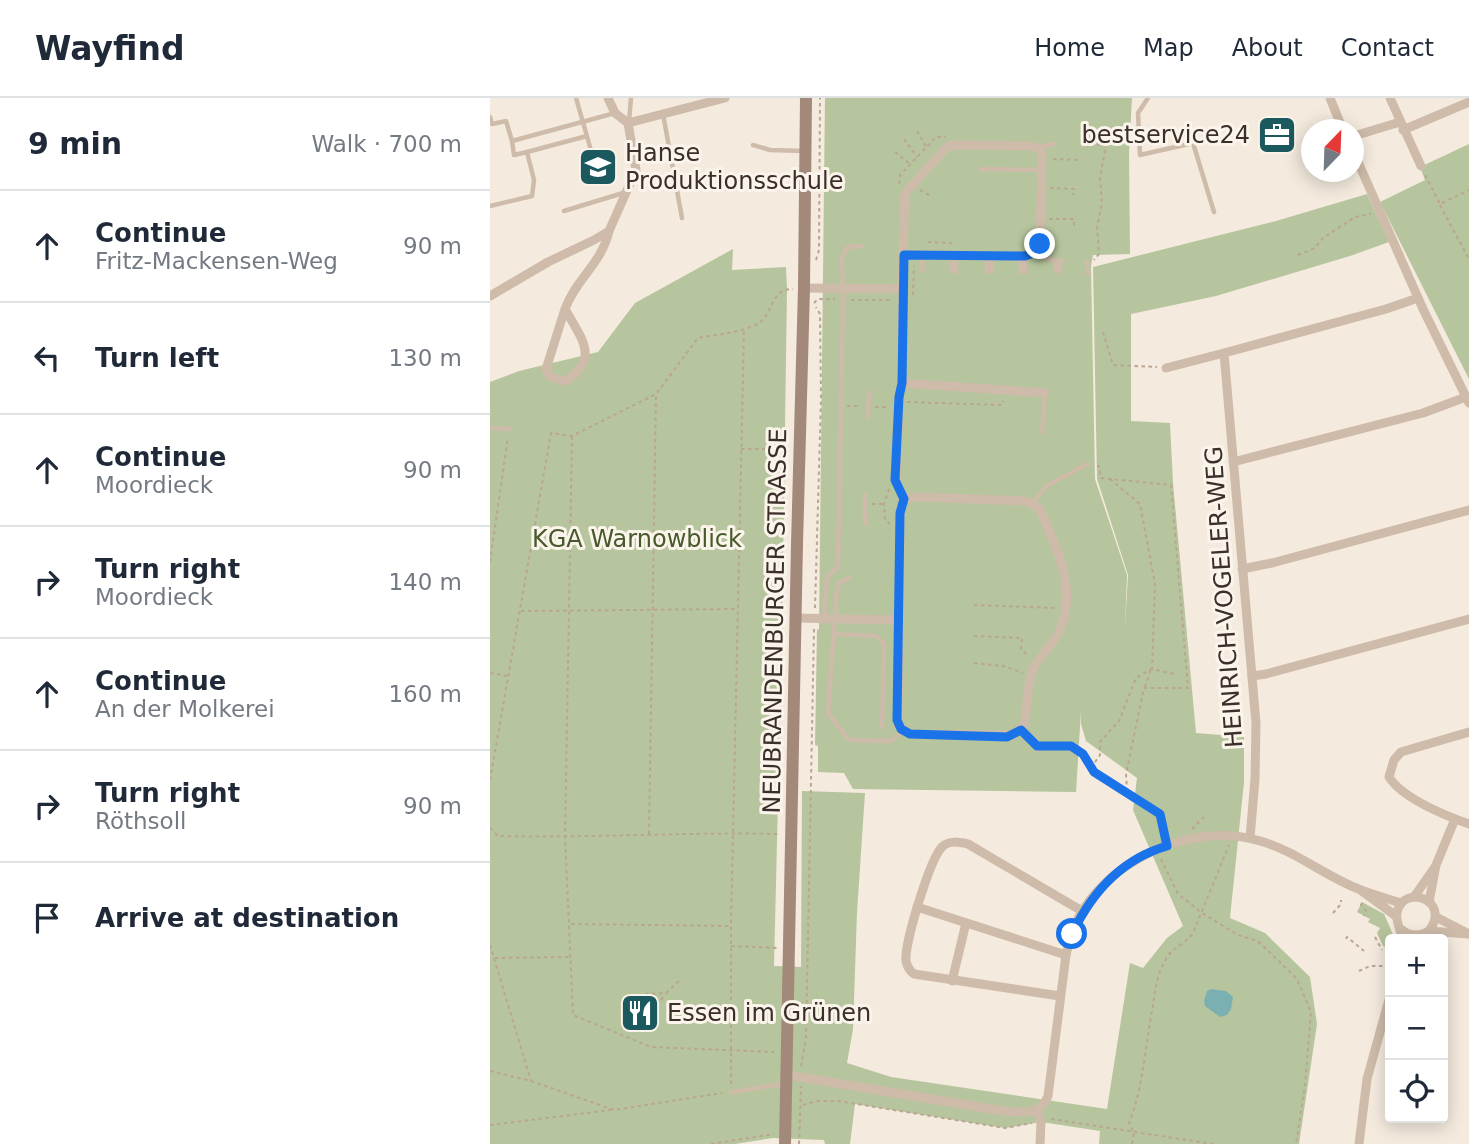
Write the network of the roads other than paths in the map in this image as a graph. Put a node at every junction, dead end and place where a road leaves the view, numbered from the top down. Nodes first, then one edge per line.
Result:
1 (576, 98) edge
2 (608, 98) edge
3 (631, 98) edge
4 (725, 98) edge
5 (806, 98) edge
6 (1148, 98) edge
7 (1330, 98) edge
8 (1390, 98) edge
9 (1469, 102) edge
10 (681, 103) edge
11 (614, 113) junction
12 (663, 113) junction
13 (490, 117) edge
14 (1339, 119) edge
15 (583, 121) junction
16 (628, 123) junction
17 (1401, 126) junction
18 (1364, 134) edge
19 (587, 136) junction
20 (512, 141) junction
21 (1054, 144) dead end
22 (753, 145) dead end
23 (1038, 148) junction
24 (805, 150) junction
25 (527, 152) junction
26 (593, 154) dead end
27 (1421, 166) road end
28 (981, 169) dead end
29 (1042, 170) junction
30 (1364, 177) edge
31 (625, 192) junction
32 (490, 206) edge
33 (564, 211) dead end
34 (1214, 212) dead end
35 (682, 218) dead end
36 (609, 230) junction
37 (862, 246) dead end
38 (923, 254) junction
39 (904, 255) junction
40 (955, 256) junction
41 (989, 256) junction
42 (1026, 256) junction
43 (1087, 263) road end
44 (922, 271) dead end
45 (954, 271) dead end
46 (1058, 271) dead end
47 (989, 272) dead end
48 (1023, 272) dead end
49 (1088, 273) dead end
50 (804, 288) junction
51 (843, 289) junction
52 (902, 289) junction
53 (490, 296) edge
54 (1418, 298) junction
55 (565, 309) junction
56 (1224, 353) junction
57 (1166, 368) road end
58 (905, 384) junction
59 (869, 392) dead end
60 (1045, 393) joint
61 (1467, 400) edge
62 (868, 417) dead end
63 (490, 428) edge
64 (510, 429) road end
65 (1042, 432) dead end
66 (1233, 462) junction
67 (1088, 464) road end
68 (865, 495) dead end
69 (904, 499) junction
70 (1033, 503) junction
71 (1469, 510) edge
72 (865, 524) dead end
73 (1242, 569) junction
74 (849, 578) dead end
75 (796, 618) junction
76 (819, 618) junction
77 (836, 619) junction
78 (1469, 619) edge
79 (898, 620) junction
80 (832, 634) junction
81 (1252, 676) junction
82 (882, 727) dead end
83 (903, 730) junction
84 (1021, 730) junction
85 (1469, 732) edge
86 (1037, 748) road end
87 (1455, 819) junction
88 (1469, 824) edge
89 (1250, 838) junction
90 (1436, 865) junction
91 (1361, 890) junction
92 (1414, 897) junction
93 (1429, 902) junction
94 (1401, 903) junction
95 (917, 907) junction
96 (1082, 911) junction
97 (1396, 916) junction
98 (1436, 917) junction
99 (966, 923) junction
100 (1429, 931) junction
101 (1401, 934) edge
102 (1424, 934) edge
103 (1469, 934) edge
104 (1066, 955) junction
105 (952, 981) junction
106 (1060, 996) junction
107 (1390, 997) edge
108 (788, 1079) junction
109 (731, 1092) road end
110 (1037, 1111) junction
111 (785, 1140) edge
112 (1040, 1144) edge
113 (1359, 1144) edge

1 - 15 lane
2 - 11 street
3 - 16 lane
4 - 10 street
5 - 24 main road, NEUBRANDENBURGER STRASSE
6 - 34 lane
7 - 14 street
8 - 17 street
9 - 17 street
10 - 12 street
11 - 15 lane
11 - 16 street
12 - 16 street
12 - 35 lane
13 - 20 lane
15 - 19 lane
15 - 20 lane
16 - 31 street
17 - 18 street
17 - 27 street
19 - 25 lane
19 - 26 lane
20 - 25 lane
21 - 23 lane
22 - 24 lane
23 - 29 street
23 - 39 street
24 - 50 main road, NEUBRANDENBURGER STRASSE
25 - 32 lane
28 - 29 lane
29 - 42 street
30 - 54 street
31 - 33 lane
31 - 36 street
36 - 53 street
36 - 55 street
37 - 51 lane
38 - 39 street
38 - 40 street
38 - 44 lane
39 - 52 street
40 - 41 street
40 - 45 lane
41 - 42 street
41 - 47 lane
42 - 46 lane
42 - 48 lane
43 - 49 lane
50 - 51 street
50 - 75 main road, NEUBRANDENBURGER STRASSE
51 - 52 street
51 - 76 lane
52 - 58 street
54 - 56 street
54 - 61 street
55 - 55 street
56 - 57 street
56 - 66 street, HEINRICH-VOGELER-WEG
58 - 60 street
58 - 69 street
59 - 62 lane
60 - 65 lane
61 - 66 street
63 - 64 lane
66 - 73 street, HEINRICH-VOGELER-WEG
67 - 70 lane
68 - 72 lane
69 - 70 street
69 - 79 street
70 - 84 street
71 - 73 street
73 - 81 street, HEINRICH-VOGELER-WEG
74 - 77 lane
75 - 76 street
75 - 108 main road, NEUBRANDENBURGER STRASSE
76 - 77 street
77 - 79 street
77 - 80 lane
78 - 81 street
79 - 83 street
80 - 82 lane
80 - 83 lane
81 - 89 street, HEINRICH-VOGELER-WEG
83 - 84 street
84 - 86 lane
85 - 87 street
87 - 88 street
87 - 90 street
89 - 91 street
89 - 96 street
90 - 92 street
90 - 93 street
91 - 94 street
91 - 97 street
92 - 93 street
92 - 94 street
93 - 98 street
94 - 97 street
95 - 96 street
95 - 99 street
95 - 105 street
96 - 104 street
97 - 101 street
98 - 100 street
98 - 103 street
99 - 104 street
99 - 105 street
100 - 102 street
100 - 103 street
104 - 106 street
105 - 106 street
106 - 110 street
107 - 113 street
108 - 109 lane
108 - 110 street
108 - 111 main road, NEUBRANDENBURGER STRASSE
110 - 112 street

